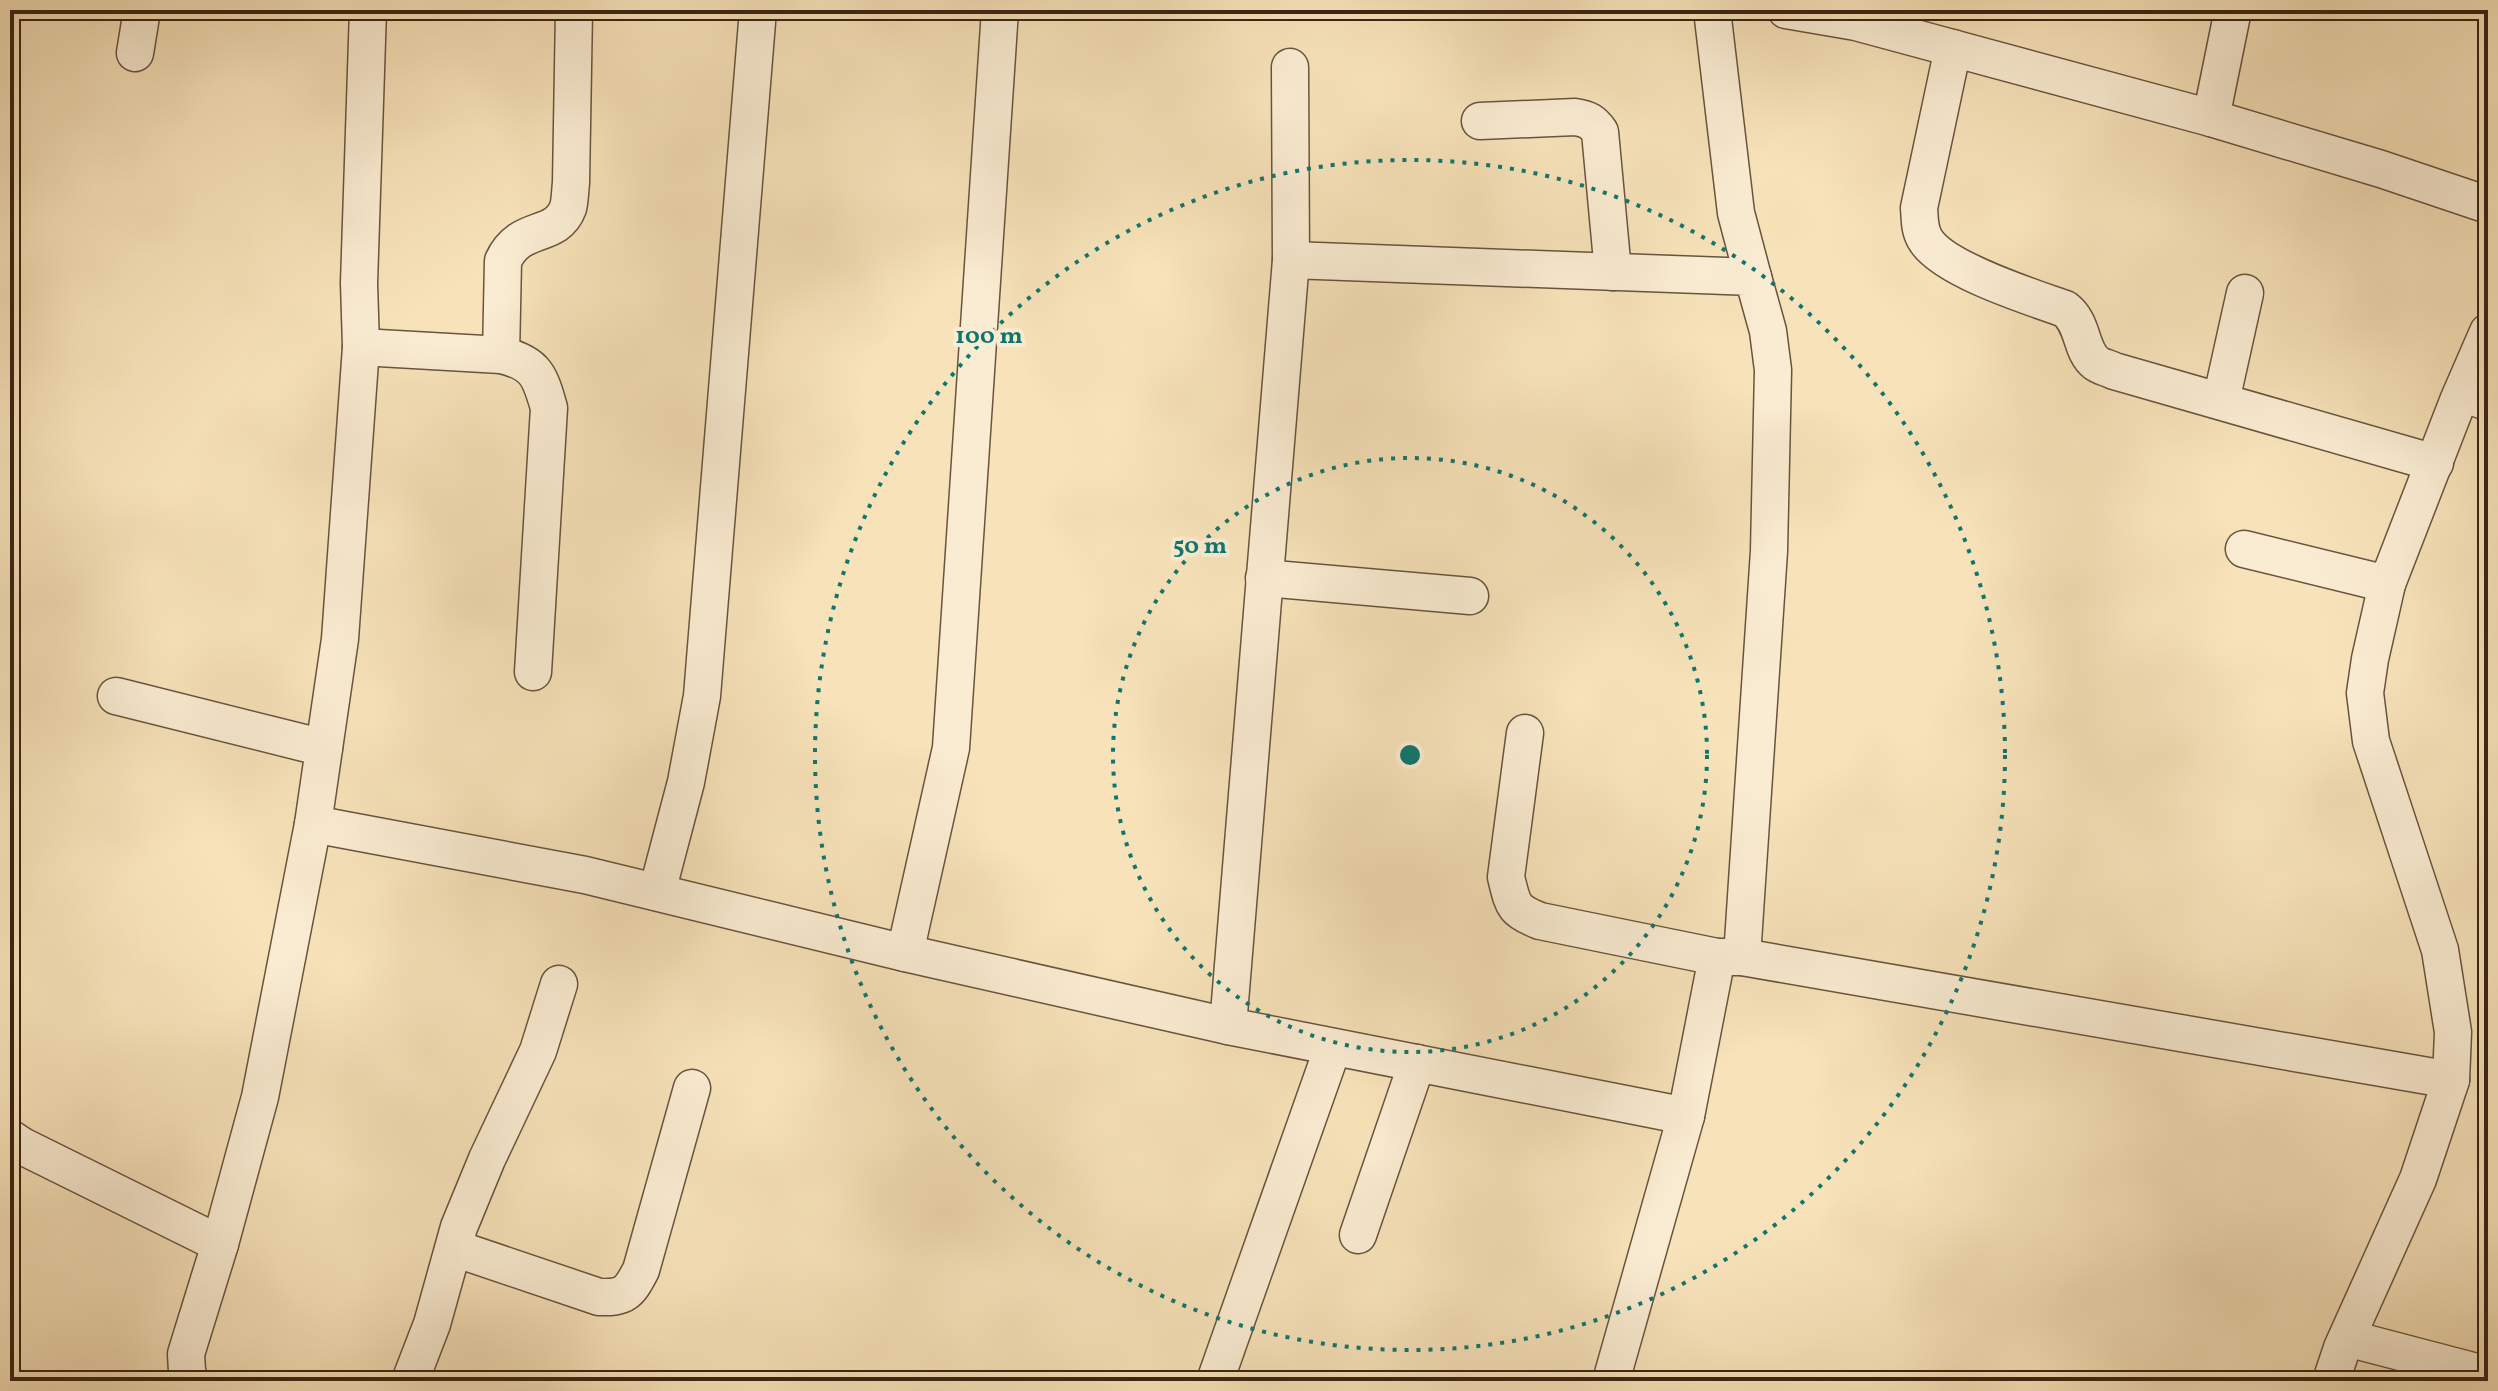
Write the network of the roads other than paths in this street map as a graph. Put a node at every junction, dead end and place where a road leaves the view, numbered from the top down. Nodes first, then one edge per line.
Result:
1 (142, 10) edge
2 (368, 10) edge
3 (574, 10) edge
4 (758, 10) edge
5 (1000, 10) edge
6 (1712, 10) edge
7 (1786, 10) edge
8 (2233, 10) edge
9 (1953, 48) junction
10 (135, 53) dead end
11 (1290, 67) dead end
12 (2211, 118) junction
13 (1480, 121) dead end
14 (2488, 205) edge
15 (1291, 260) junction
16 (1613, 272) junction
17 (1753, 277) junction
18 (2245, 293) dead end
19 (2488, 332) edge
20 (361, 347) junction
21 (501, 355) junction
22 (2221, 401) junction
23 (2473, 407) edge
24 (2435, 463) junction
25 (2244, 549) dead end
26 (1264, 578) junction
27 (2387, 584) junction
28 (1470, 596) dead end
29 (533, 672) dead end
30 (116, 696) dead end
31 (1525, 733) dead end
32 (324, 748) junction
33 (313, 824) junction
34 (657, 892) junction
35 (905, 953) junction
36 (1729, 957) junction
37 (559, 984) dead end
38 (1228, 1026) junction
39 (1333, 1047) junction
40 (1417, 1063) junction
41 (2451, 1080) junction
42 (692, 1088) dead end
43 (1686, 1116) junction
44 (14, 1149) edge
45 (1358, 1235) dead end
46 (220, 1244) junction
47 (454, 1248) junction
48 (2347, 1338) junction
49 (180, 1372) edge
50 (2488, 1375) edge
51 (410, 1381) edge
52 (1215, 1381) edge
53 (1611, 1381) edge
54 (2331, 1381) edge

1 - 10 street
2 - 20 street
3 - 21 street
4 - 34 street
5 - 35 street
6 - 17 street
7 - 9 street
8 - 12 street
9 - 12 street
9 - 22 street
11 - 15 street
12 - 14 street
13 - 16 street
15 - 16 street
15 - 26 street
16 - 17 street
17 - 36 street
18 - 22 street
19 - 23 street
20 - 21 street
20 - 32 street
21 - 29 street
22 - 24 street
23 - 24 street
24 - 27 street
25 - 27 street
26 - 28 street
26 - 38 street
27 - 41 street
30 - 32 street
31 - 36 street
32 - 33 street
33 - 34 street
33 - 46 street
34 - 35 street
35 - 38 street
36 - 41 street
36 - 43 street
37 - 47 street
38 - 39 street
39 - 40 street
39 - 52 street
40 - 43 street
40 - 45 street
41 - 48 street
42 - 47 street
43 - 53 street
44 - 46 street
46 - 49 street
47 - 51 street
48 - 50 street
48 - 54 street

